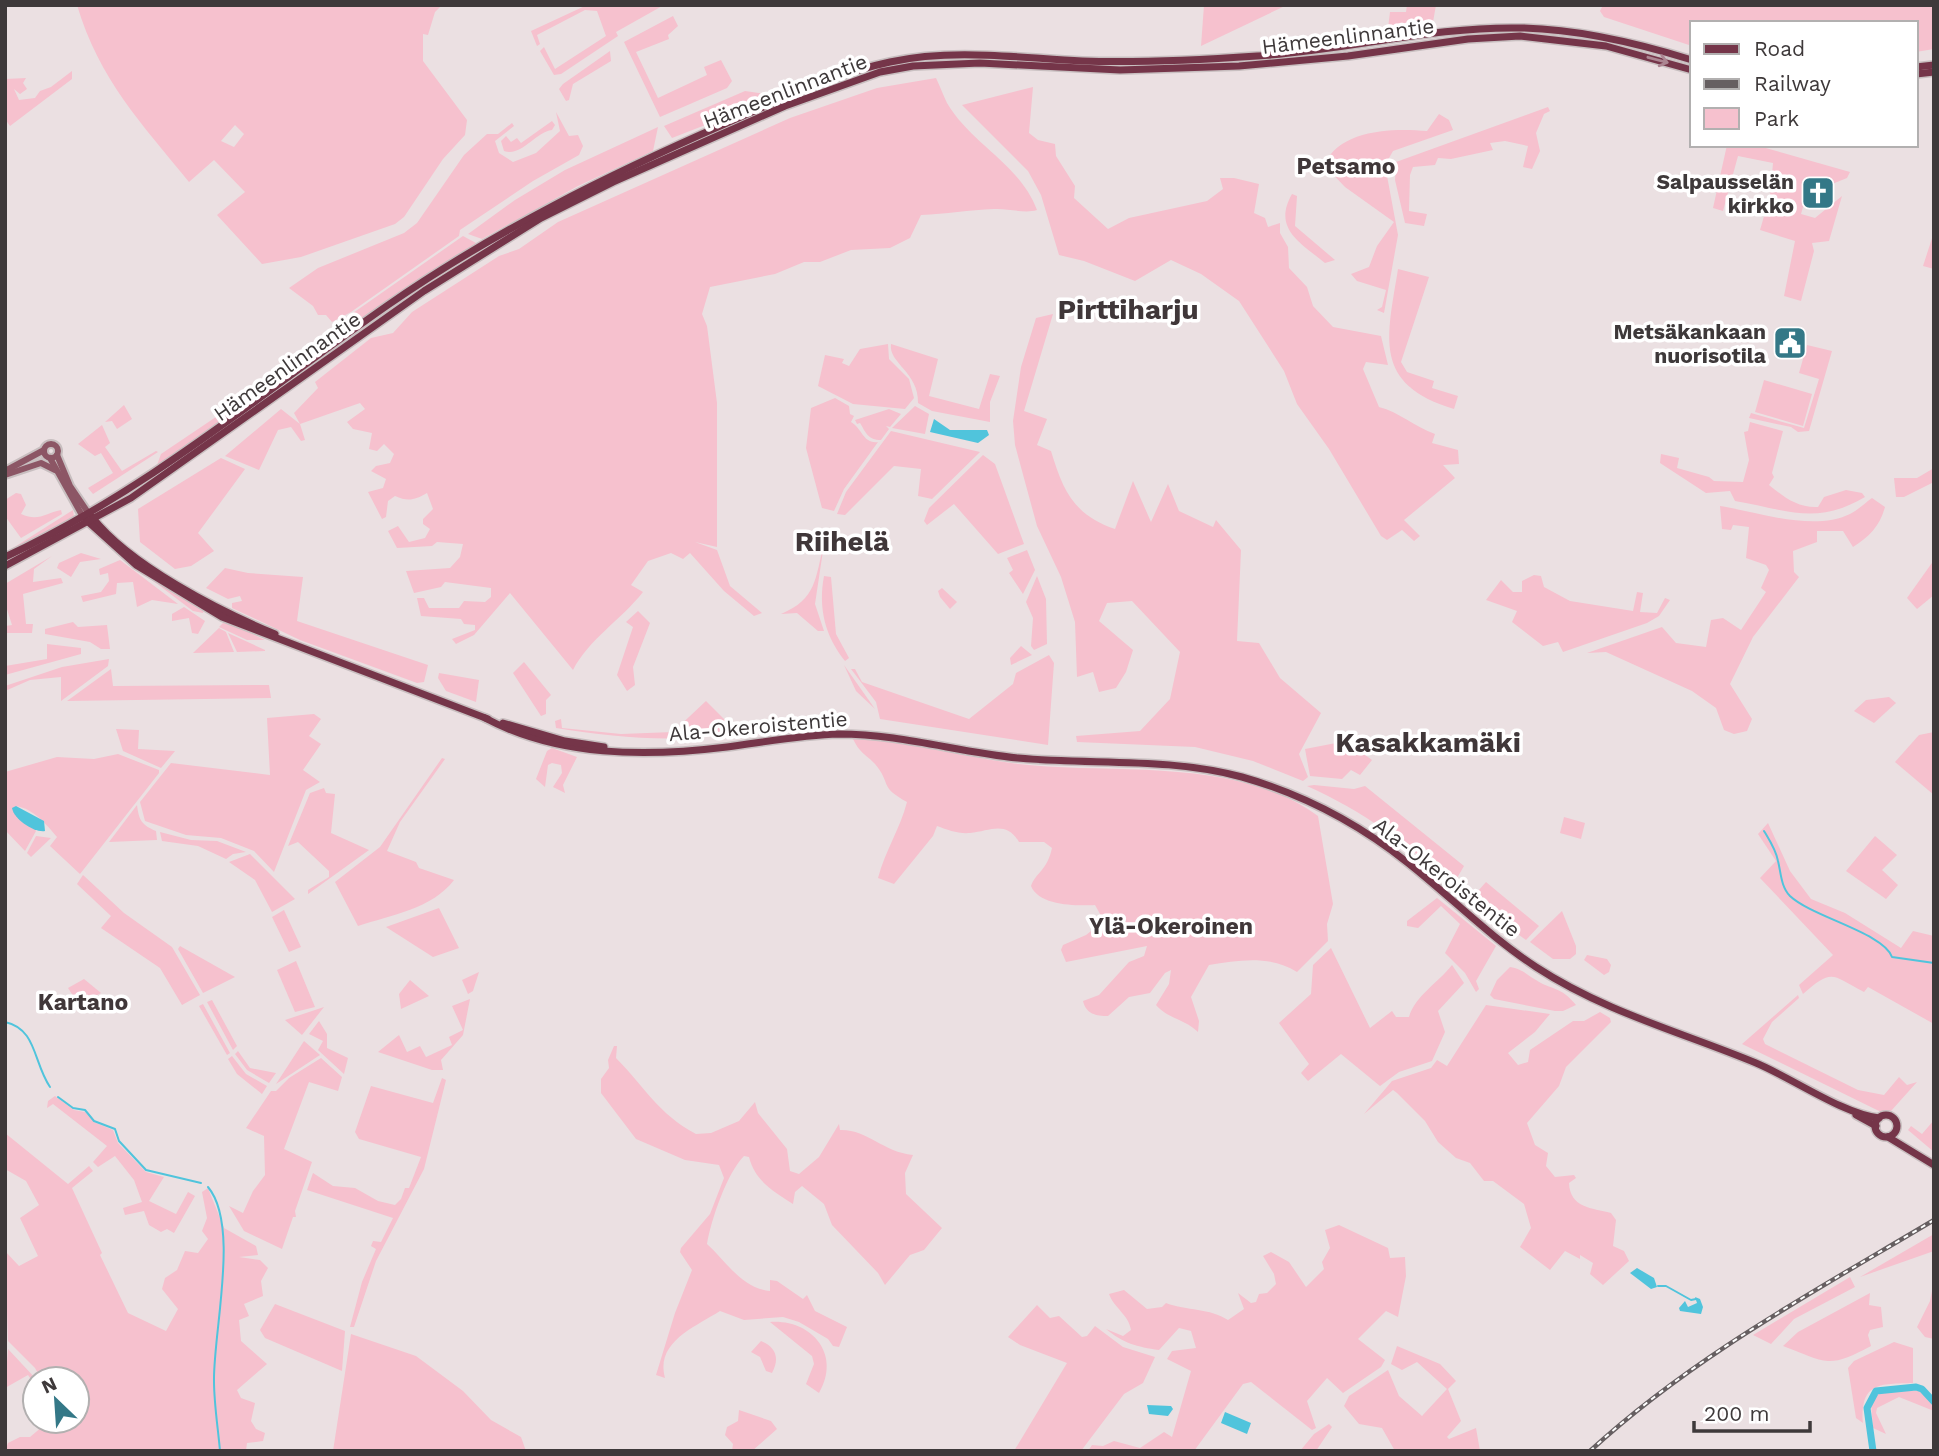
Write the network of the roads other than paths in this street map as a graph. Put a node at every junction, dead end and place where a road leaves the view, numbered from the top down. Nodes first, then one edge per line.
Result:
1 (1690, 59) edge
2 (1690, 68) edge
3 (49, 455) junction
4 (57, 472) junction
5 (5, 473) edge
6 (88, 518) junction
7 (5, 557) edge
8 (5, 566) edge
9 (1877, 1122) junction
10 (1895, 1132) junction
11 (1887, 1137) junction
12 (1913, 1150) junction
13 (1934, 1166) edge

1 - 6 main road, Hämeenlinnantie
6 -> 2 main road, Hämeenlinnantie
3 - 4 main road
3 - 5 main road
3 - 6 main road
4 - 5 main road
4 - 6 main road
6 - 7 main road, Hämeenlinnantie
6 - 8 main road, Hämeenlinnantie
6 - 9 main road, Ala-Okeroistentie
9 - 10 main road
9 - 11 main road
10 - 11 main road
10 - 12 main road
11 - 12 main road
12 - 13 main road

